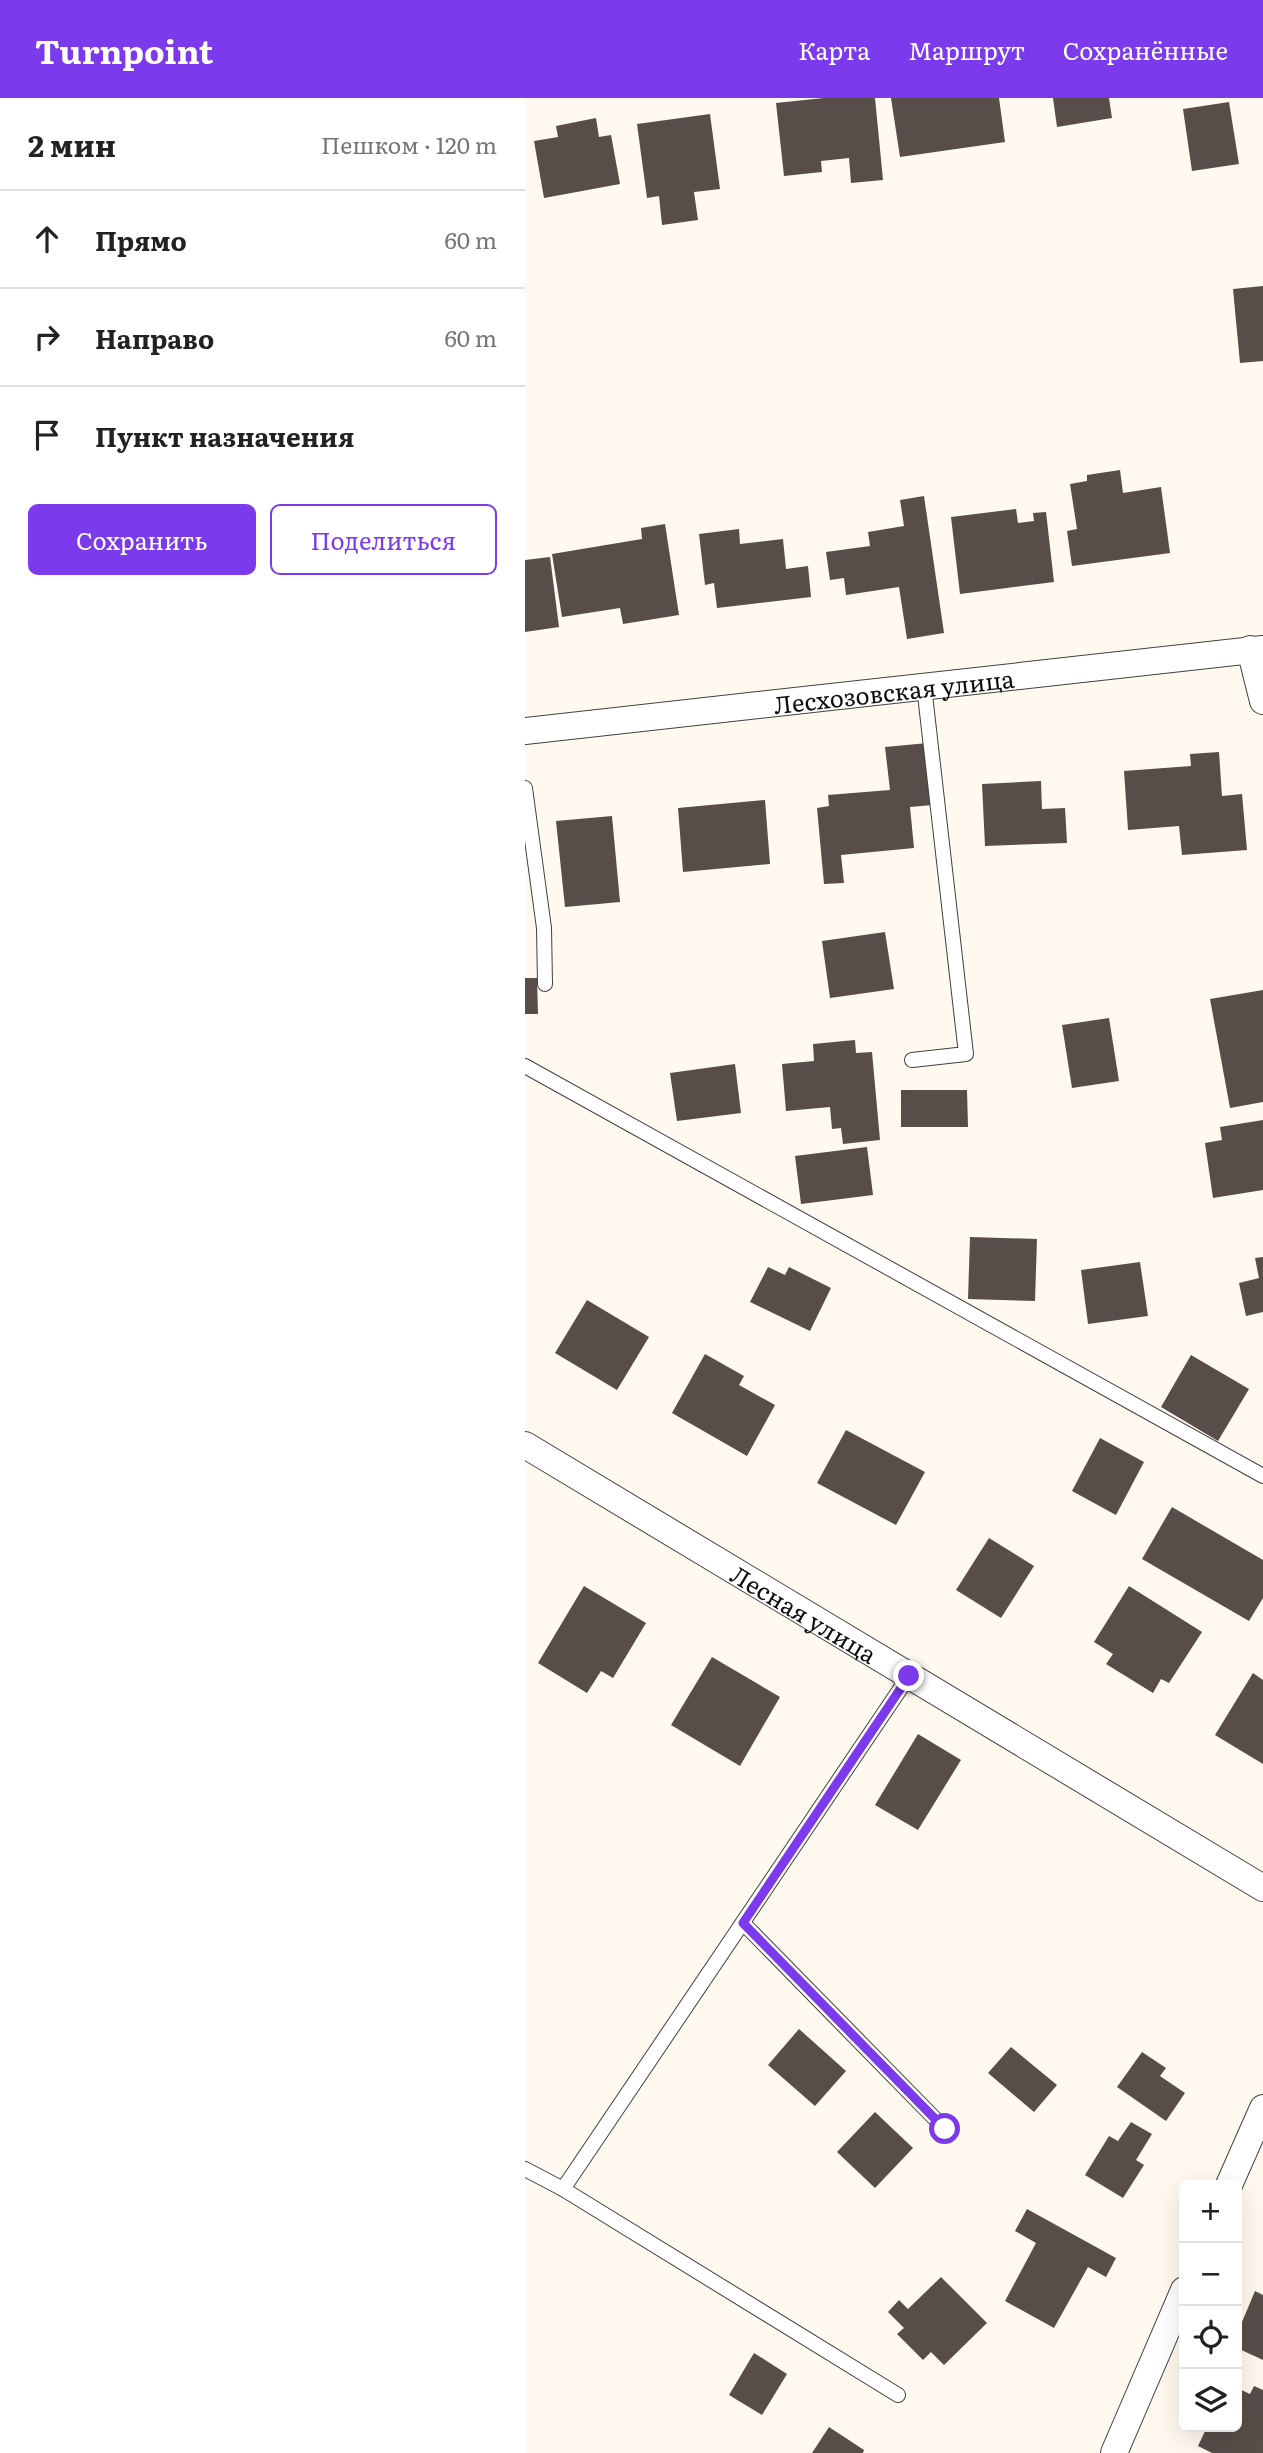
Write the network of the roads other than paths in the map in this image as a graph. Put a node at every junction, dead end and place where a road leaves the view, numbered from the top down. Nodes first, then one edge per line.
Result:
1 (1257, 649) edge
2 (925, 686) junction
3 (1263, 701) edge
4 (525, 731) edge
5 (525, 788) edge
6 (545, 984) dead end
7 (912, 1060) dead end
8 (525, 1066) edge
9 (525, 1446) edge
10 (1263, 1476) edge
11 (909, 1676) junction
12 (1263, 1888) edge
13 (743, 1923) junction
14 (1263, 2108) edge
15 (945, 2129) dead end
16 (525, 2169) edge
17 (1232, 2180) edge
18 (563, 2189) junction
19 (1179, 2302) edge
20 (898, 2395) dead end
21 (1114, 2453) edge

1 - 2 street, Лесхозовская улица
1 - 3 street
2 - 4 street, Лесхозовская улица
2 - 7 lane
5 - 6 lane
8 - 10 lane
9 - 11 street, Лесная улица
11 - 12 street, Лесная улица
11 - 13 lane
13 - 15 lane
13 - 18 lane
14 - 17 street
16 - 18 lane
18 - 20 lane
19 - 21 street

